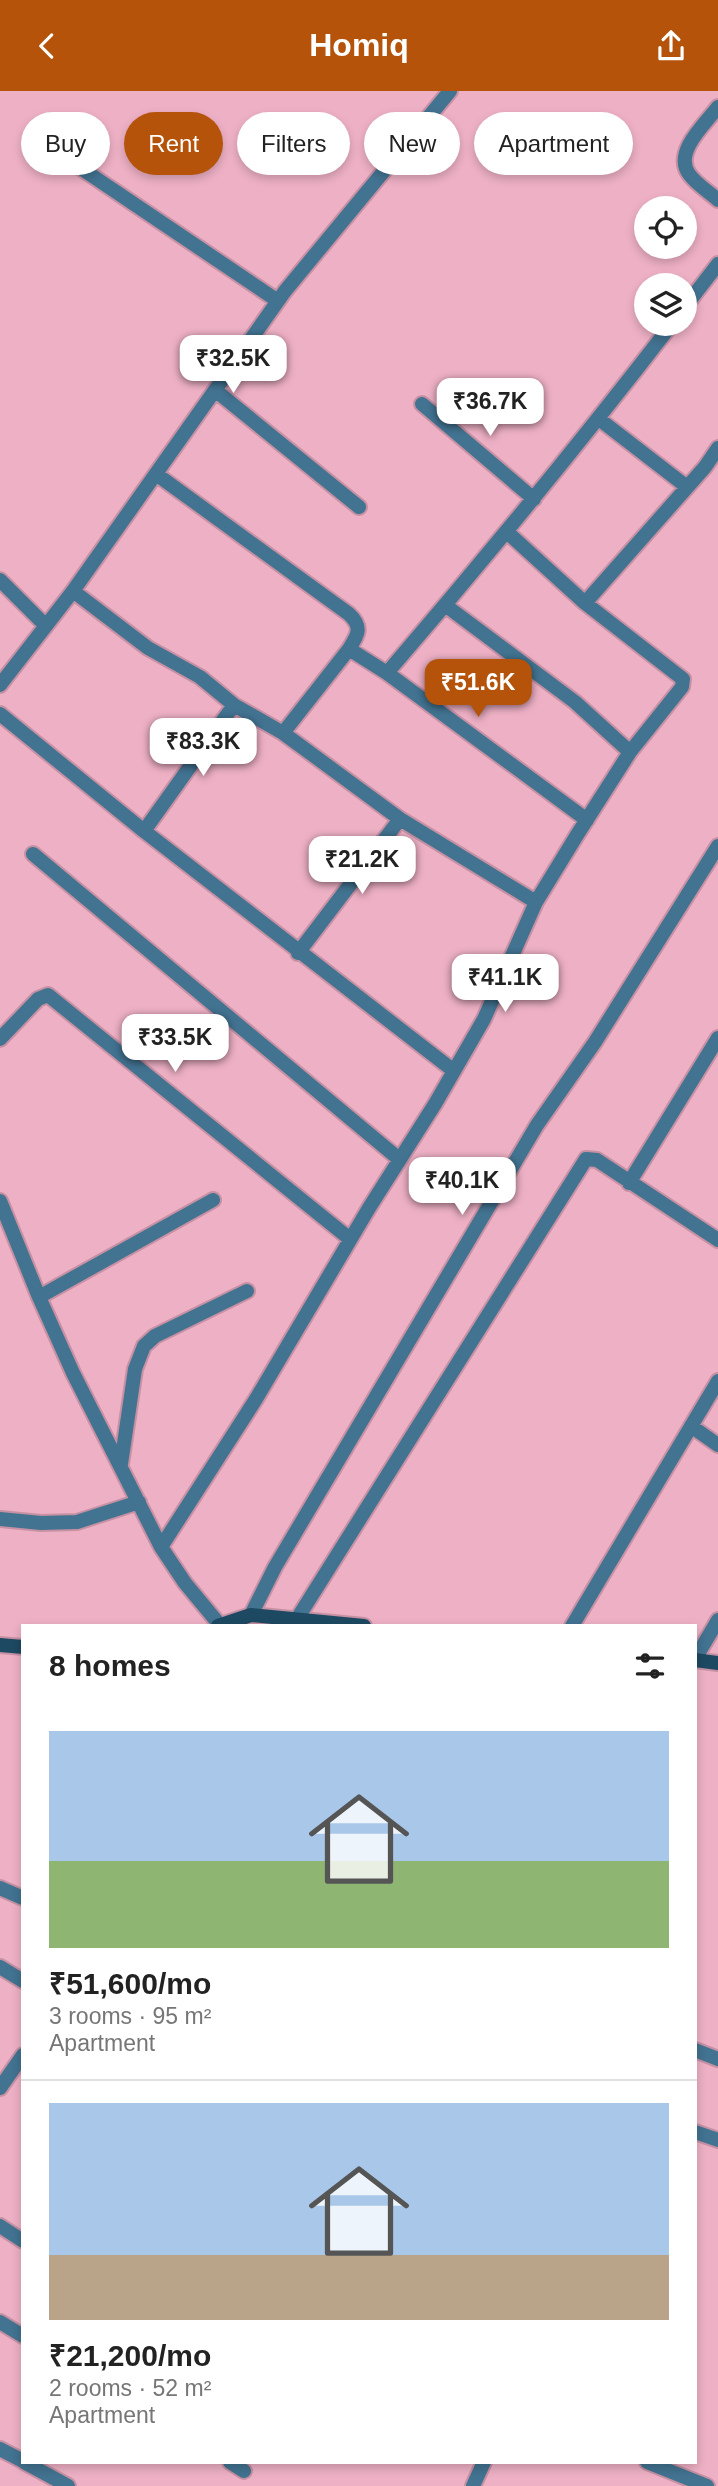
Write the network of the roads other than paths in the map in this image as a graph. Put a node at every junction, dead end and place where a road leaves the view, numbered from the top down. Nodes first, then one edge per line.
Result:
1 (450, 91) edge
2 (718, 107) edge
3 (91, 175) edge
4 (718, 200) edge
5 (718, 264) edge
6 (697, 291) edge
7 (278, 301) junction
8 (663, 336) edge
9 (215, 390) junction
10 (422, 404) dead end
11 (599, 419) junction
12 (718, 449) edge
13 (156, 474) junction
14 (687, 487) junction
15 (534, 499) junction
16 (359, 507) dead end
17 (507, 532) junction
18 (0, 580) edge
19 (73, 591) junction
20 (585, 603) junction
21 (445, 605) junction
22 (46, 626) junction
23 (349, 649) junction
24 (387, 673) junction
25 (0, 685) edge
26 (234, 705) junction
27 (0, 714) edge
28 (283, 733) junction
29 (630, 752) junction
30 (400, 818) junction
31 (587, 820) junction
32 (144, 831) junction
33 (718, 846) edge
34 (33, 854) dead end
35 (536, 902) junction
36 (299, 953) junction
37 (718, 1038) edge
38 (0, 1039) edge
39 (454, 1071) junction
40 (399, 1159) junction
41 (629, 1183) junction
42 (214, 1200) dead end
43 (2, 1212) edge
44 (350, 1239) junction
45 (718, 1240) edge
46 (247, 1291) dead end
47 (39, 1297) junction
48 (718, 1381) edge
49 (691, 1426) junction
50 (718, 1445) edge
51 (121, 1464) junction
52 (139, 1502) junction
53 (0, 1519) edge
54 (161, 1548) junction
55 (251, 1615) junction
56 (297, 1619) junction
57 (718, 1620) edge
58 (218, 1624) edge
59 (222, 1624) edge
60 (345, 1624) edge
61 (573, 1624) edge
62 (0, 1645) edge
63 (21, 1647) edge
64 (697, 1657) edge
65 (697, 1660) edge
66 (718, 1663) edge
67 (0, 1888) edge
68 (21, 1897) edge
69 (0, 1967) edge
70 (21, 1979) edge
71 (697, 2051) edge
72 (21, 2058) edge
73 (718, 2059) edge
74 (0, 2088) edge
75 (697, 2133) edge
76 (718, 2140) edge
77 (0, 2226) edge
78 (18, 2238) edge
79 (0, 2322) edge
80 (21, 2335) edge
81 (0, 2449) edge
82 (21, 2460) edge
83 (28, 2464) edge
84 (233, 2464) edge
85 (483, 2464) edge
86 (652, 2464) edge
87 (244, 2471) dead end
88 (68, 2486) edge
89 (473, 2486) edge
90 (708, 2486) edge

1 - 7 street
2 - 4 street
3 - 7 street
5 - 6 street
7 - 9 street
8 - 11 street
9 - 13 street
9 - 16 street
10 - 15 street
11 - 14 street
11 - 15 street
12 - 14 street
13 - 19 street
13 - 23 street
14 - 20 street
15 - 17 street
17 - 20 street
17 - 21 street
18 - 22 street
19 - 22 street
19 - 26 street
20 - 29 street
21 - 24 street
21 - 29 street
22 - 25 street
23 - 24 street
23 - 28 street
24 - 31 street
26 - 28 street
26 - 32 street
27 - 32 street
28 - 30 street
29 - 31 street
30 - 35 street
30 - 36 street
31 - 35 street
32 - 36 street
33 - 55 street
34 - 40 street
35 - 39 street
36 - 39 street
37 - 41 street
38 - 44 street
39 - 40 street
40 - 44 street
41 - 45 street
41 - 56 street
42 - 47 street
43 - 47 street
44 - 54 street
46 - 51 street
47 - 51 street
48 - 49 street
49 - 50 street
49 - 61 street
51 - 52 street
52 - 53 street
52 - 54 street
54 - 58 street
55 - 56 street
55 - 59 street
56 - 60 street
57 - 64 street
62 - 63 street
65 - 66 street
67 - 68 street
69 - 70 street
71 - 73 street
72 - 74 street
75 - 76 street
77 - 78 street
79 - 80 street
81 - 82 street
83 - 88 street
84 - 87 street
85 - 89 street
86 - 90 street

